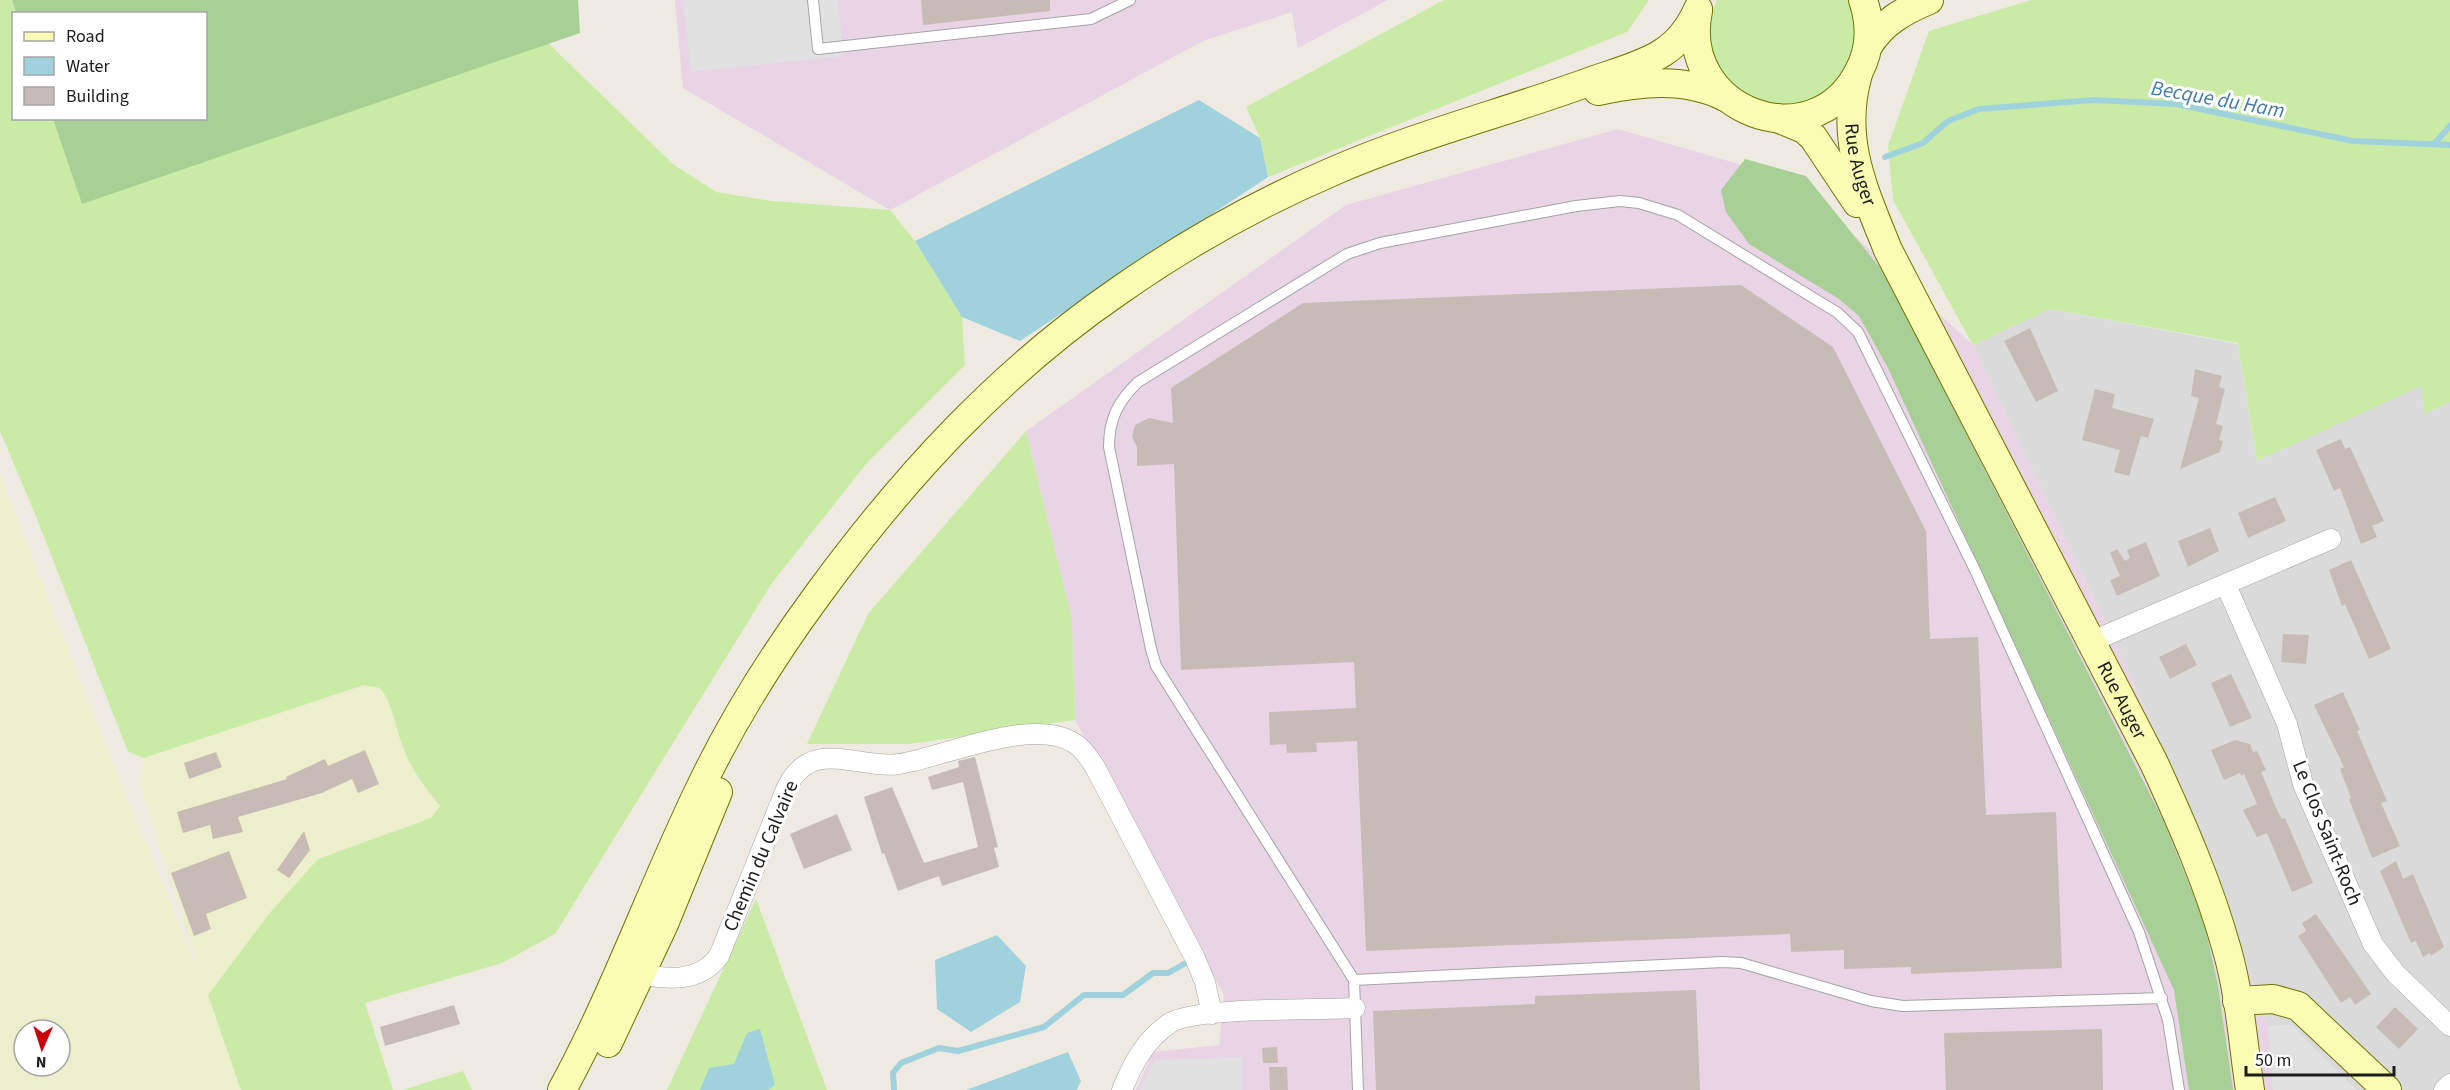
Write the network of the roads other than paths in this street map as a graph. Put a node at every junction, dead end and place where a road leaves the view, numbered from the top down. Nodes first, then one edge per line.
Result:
1 (813, 0) edge
2 (1130, 0) edge
3 (1863, 0) edge
4 (1929, 0) edge
5 (1700, 4) edge
6 (1868, 46) junction
7 (1858, 74) junction
8 (1726, 98) junction
9 (1508, 111) junction
10 (1776, 118) junction
11 (1888, 250) junction
12 (2331, 539) dead end
13 (2226, 585) junction
14 (2090, 642) junction
15 (630, 973) junction
16 (1354, 980) junction
17 (2162, 998) junction
18 (2237, 1001) junction
19 (1355, 1008) junction
20 (1212, 1014) junction
21 (2450, 1026) edge
22 (2450, 1084) edge
23 (562, 1090) edge
24 (584, 1090) edge
25 (1122, 1090) edge
26 (1358, 1090) edge
27 (2179, 1090) edge
28 (2250, 1090) edge
29 (2387, 1090) edge
30 (2444, 1090) edge

1 - 2 lane
3 - 6 main road
4 - 6 main road
5 - 8 main road
5 - 9 main road
6 - 7 main road
7 - 10 main road
7 - 11 main road, Rue Auger
8 - 9 main road, Rue Auger
8 - 10 main road, Rue Auger
9 - 15 main road
10 - 11 main road, Rue Auger
11 - 14 main road, Rue Auger
12 - 13 street
13 - 14 street
13 - 21 street, Le Clos Saint-Roch
14 - 18 main road, Rue Auger
15 - 20 street, Chemin du Calvaire
15 - 23 main road
15 - 24 main road
16 - 17 lane
16 - 17 lane
16 - 19 lane
17 - 27 lane
18 - 28 main road, Rue Auger
18 - 29 main road
19 - 20 street
19 - 26 lane
20 - 25 street
22 - 30 street

